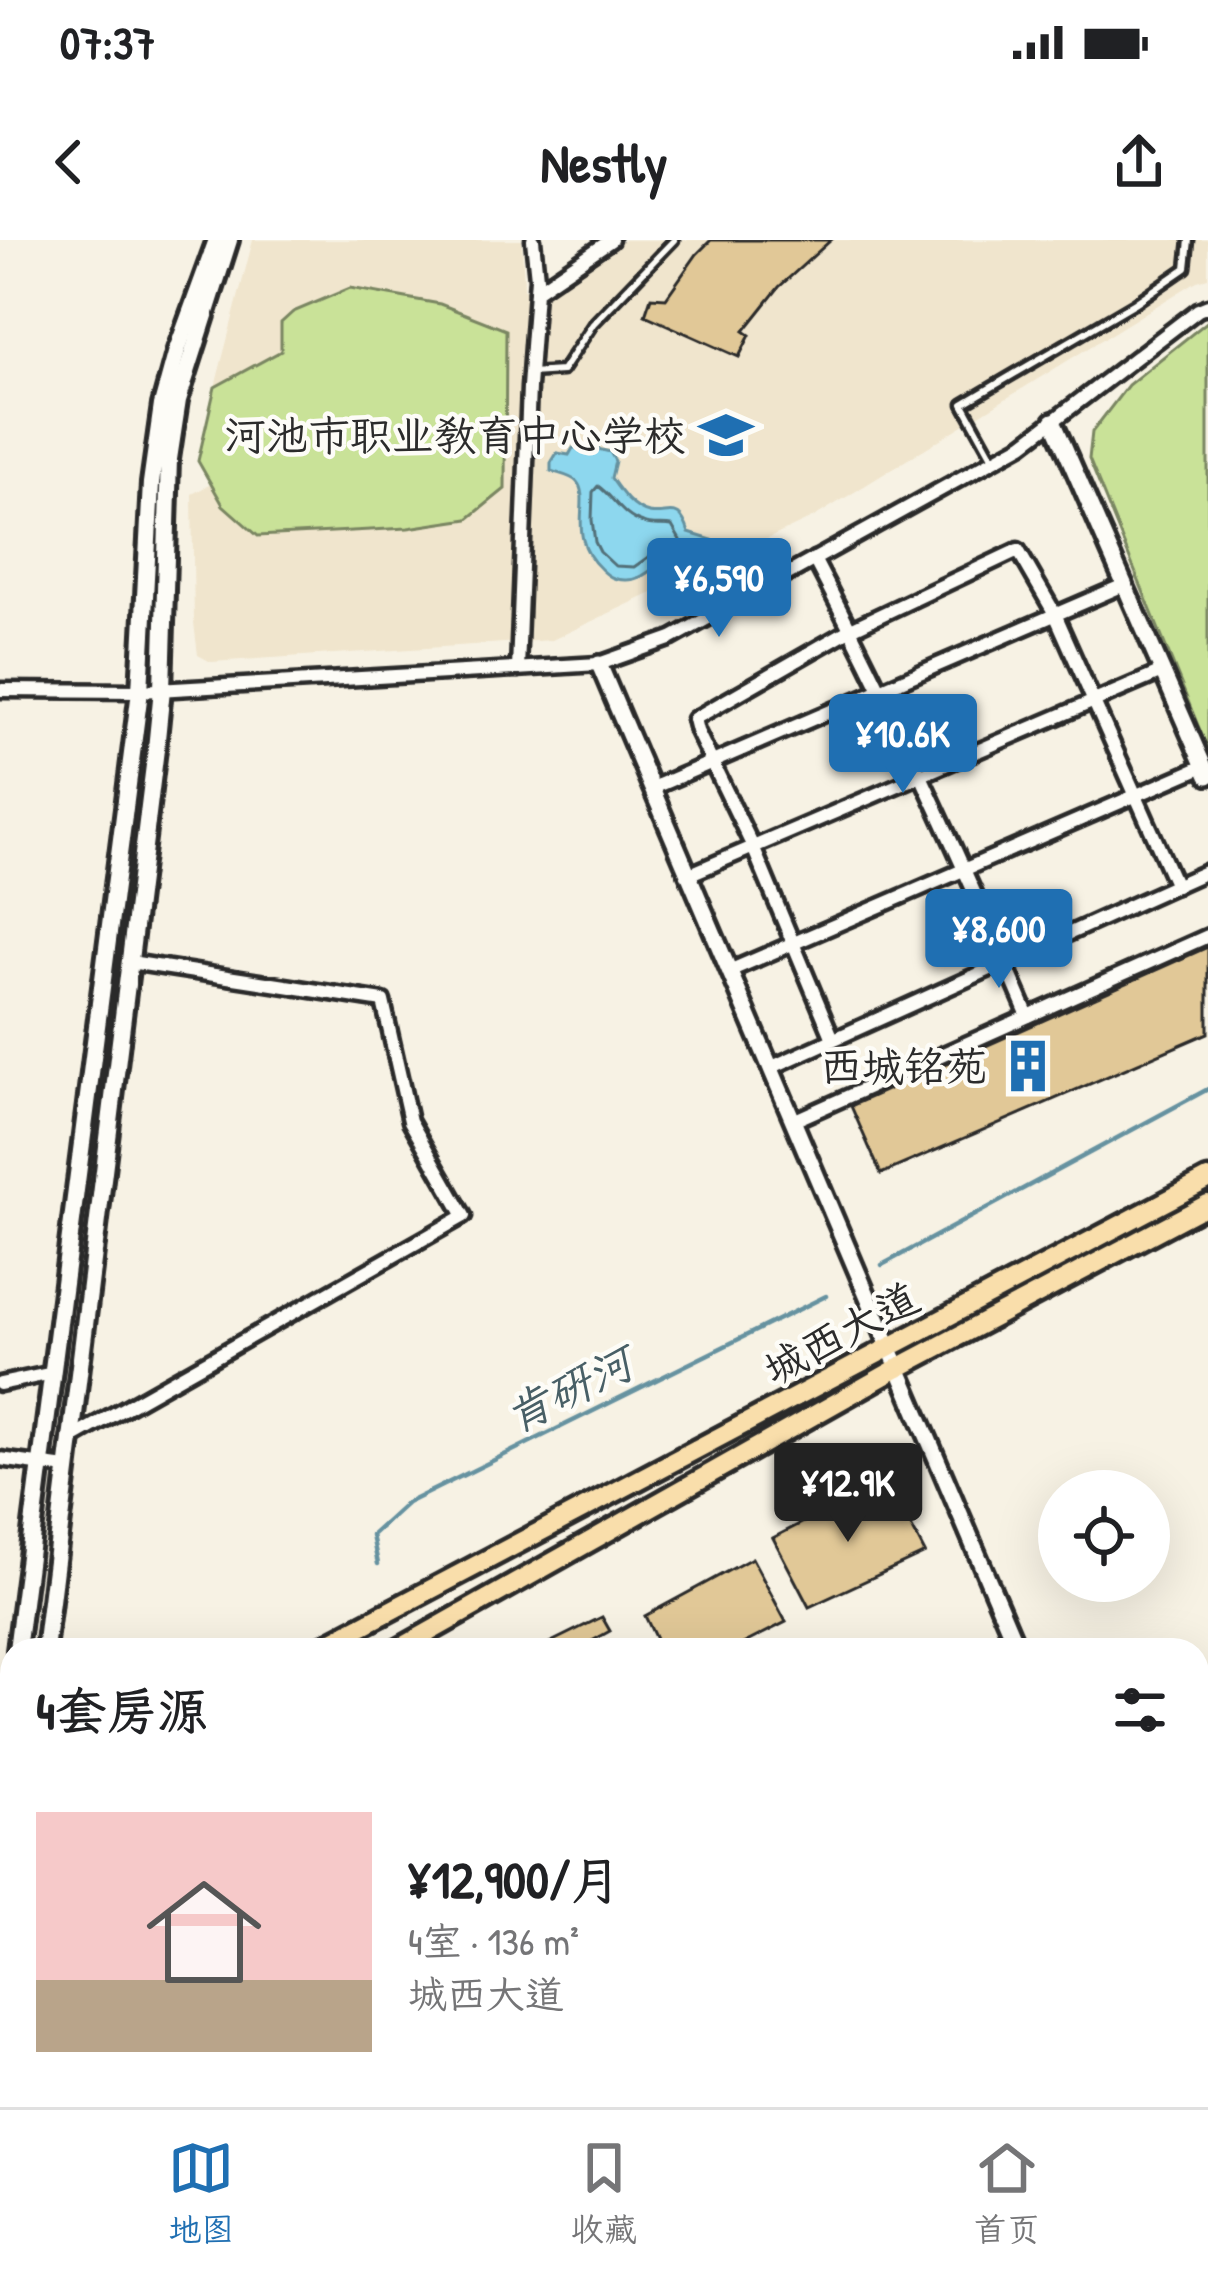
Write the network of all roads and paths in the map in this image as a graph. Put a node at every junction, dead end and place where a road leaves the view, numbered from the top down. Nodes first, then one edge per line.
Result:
1 (217, 240) edge
2 (229, 240) edge
3 (533, 240) edge
4 (611, 240) edge
5 (674, 240) edge
6 (1190, 240) edge
7 (536, 291) junction
8 (1208, 306) edge
9 (530, 373) junction
10 (1053, 421) junction
11 (994, 460) junction
12 (814, 560) junction
13 (1124, 585) junction
14 (1055, 614) junction
15 (851, 629) junction
16 (599, 664) junction
17 (518, 669) junction
18 (1162, 672) junction
19 (162, 689) junction
20 (881, 689) junction
21 (0, 690) edge
22 (140, 691) junction
23 (1093, 701) junction
24 (713, 762) junction
25 (1206, 771) edge
26 (920, 776) junction
27 (652, 788) junction
28 (1135, 796) junction
29 (753, 847) junction
30 (966, 869) junction
31 (1208, 871) edge
32 (688, 874) junction
33 (1176, 886) junction
34 (1208, 936) edge
35 (794, 944) junction
36 (130, 962) junction
37 (1005, 962) junction
38 (729, 971) junction
39 (1028, 1016) junction
40 (833, 1040) junction
41 (770, 1068) junction
42 (793, 1121) junction
43 (1208, 1179) edge
44 (1208, 1204) edge
45 (889, 1348) junction
46 (896, 1369) junction
47 (53, 1373) junction
48 (0, 1384) edge
49 (70, 1439) junction
50 (0, 1459) edge
51 (42, 1464) junction
52 (66, 1468) junction
53 (19, 1638) edge
54 (46, 1638) edge
55 (339, 1638) edge
56 (418, 1638) edge
57 (1013, 1638) edge

1 - 22 main road
2 - 19 main road
3 - 7 street
4 - 7 street
5 - 9 lane
6 - 11 lane
7 - 9 street
8 - 10 street
9 - 17 street
10 - 11 street
10 - 13 street
11 - 12 street
12 - 15 street
12 - 16 street
13 - 14 street
13 - 18 street
14 - 15 street
14 - 20 street
14 - 23 street
15 - 20 street
15 - 24 street
16 - 17 street
16 - 27 street
17 - 19 street
18 - 23 street
18 - 25 street
19 - 22 street
19 - 36 main road
20 - 24 street
20 - 26 street
21 - 22 street
22 - 47 main road
23 - 26 street
23 - 28 street
24 - 27 street
24 - 29 street
25 - 28 street
26 - 29 street
26 - 30 street
27 - 32 street
28 - 30 street
28 - 33 street
29 - 32 street
29 - 35 street
30 - 35 street
30 - 37 street
31 - 33 street
32 - 38 street
33 - 37 street
34 - 39 street
35 - 38 street
35 - 40 street
36 - 49 main road
36 - 49 street
37 - 39 street
37 - 40 street
38 - 41 street
39 - 42 street
40 - 41 street
41 - 42 street
42 - 45 street
43 - 45 main road, 城西大道
44 - 46 main road, 城西大道
45 - 46 street
45 - 55 main road, 城西大道
46 - 56 main road, 城西大道
46 - 57 street
47 - 48 street
47 - 51 main road
49 - 52 main road
50 - 51 street
51 - 52 street
51 - 53 main road
52 - 54 main road

